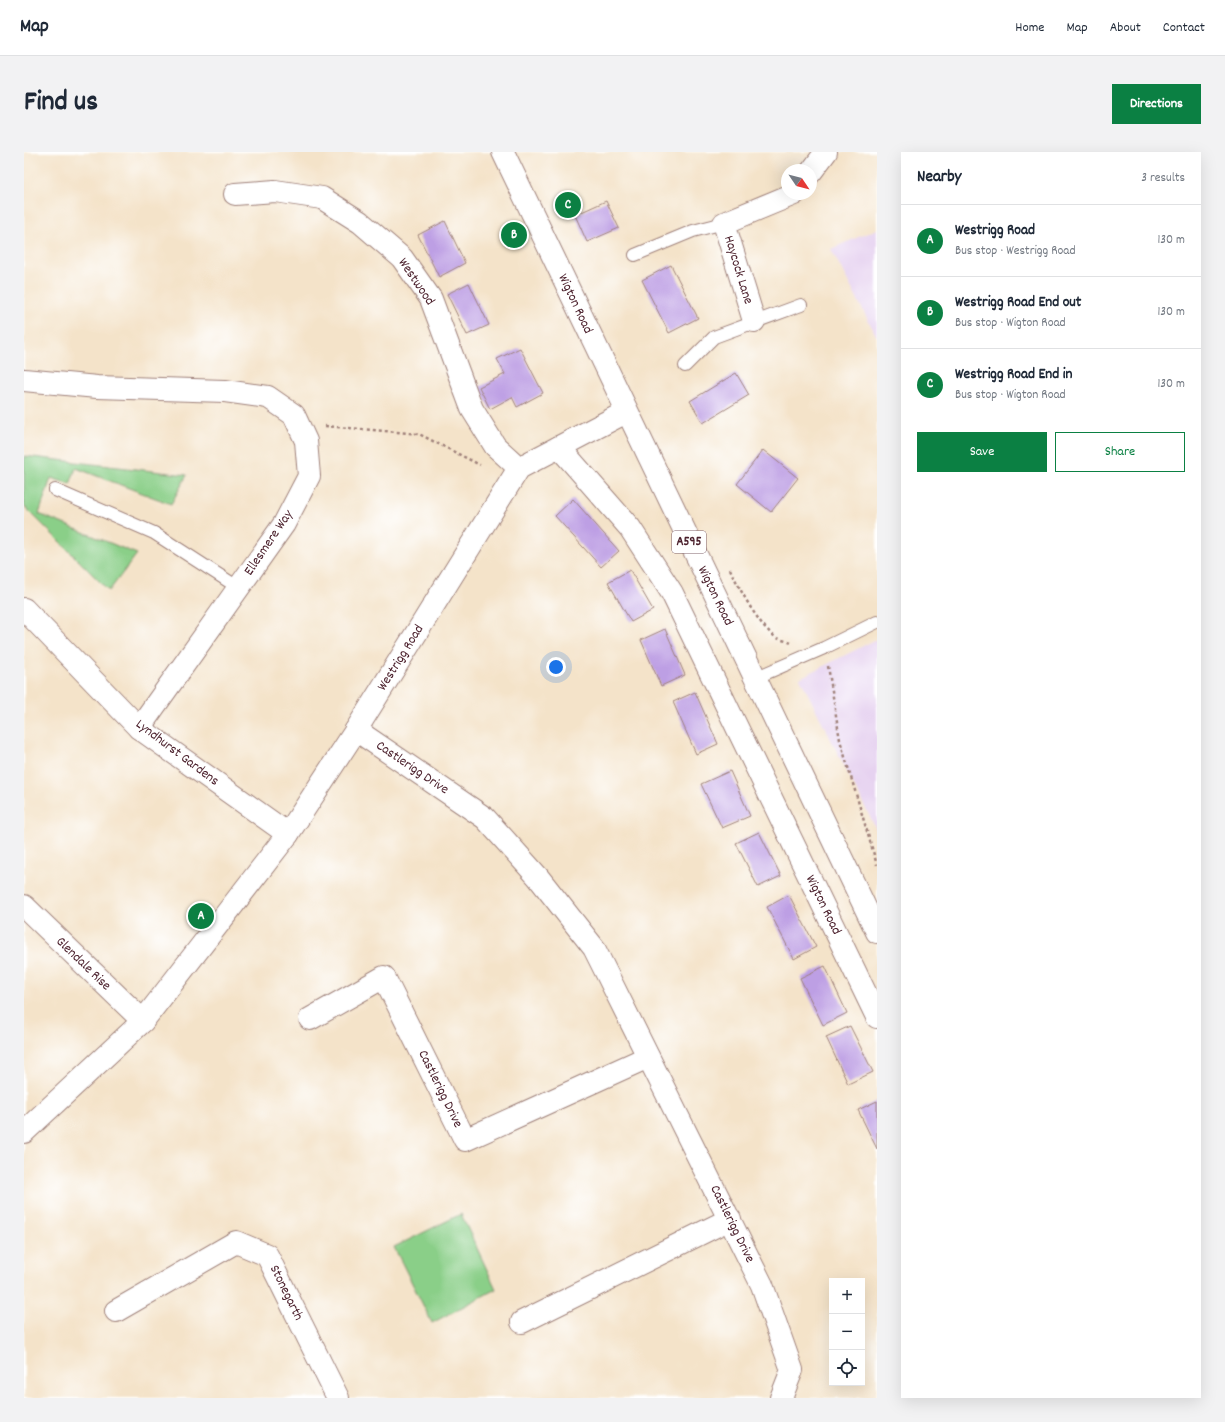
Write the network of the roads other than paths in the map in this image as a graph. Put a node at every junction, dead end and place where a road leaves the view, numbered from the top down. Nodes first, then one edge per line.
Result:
1 (503, 152) edge
2 (826, 152) edge
3 (817, 164) edge
4 (235, 194) dead end
5 (781, 199) edge
6 (724, 223) junction
7 (635, 255) dead end
8 (801, 305) dead end
9 (754, 321) junction
10 (685, 366) dead end
11 (24, 380) edge
12 (626, 412) junction
13 (559, 447) junction
14 (515, 474) junction
15 (55, 490) dead end
16 (239, 588) junction
17 (24, 609) edge
18 (877, 622) edge
19 (755, 678) junction
20 (139, 728) junction
21 (356, 730) junction
22 (288, 834) junction
23 (24, 906) edge
24 (877, 932) edge
25 (877, 1017) edge
26 (310, 1019) dead end
27 (143, 1021) junction
28 (648, 1057) junction
29 (24, 1132) edge
30 (730, 1220) junction
31 (116, 1311) dead end
32 (522, 1322) dead end
33 (338, 1398) edge
34 (781, 1398) edge

1 - 12 street, Wigton Road / A595
2 - 3 street
4 - 14 street, Westwood
5 - 6 street, Haycock Lane
6 - 7 lane
6 - 9 street, Haycock Lane
8 - 9 lane
9 - 10 lane
11 - 16 street, Ellesmere Way
12 - 13 street
12 - 19 street, Wigton Road / A595
13 - 14 street
13 - 25 street, Wigton Road
14 - 21 street, Westrigg Road
15 - 16 lane
16 - 20 street, Ellesmere Way
17 - 20 street, Lyndhurst Gardens
18 - 19 lane
19 - 24 street, Wigton Road / A595
20 - 22 street, Lyndhurst Gardens
21 - 22 street, Westrigg Road
21 - 28 street, Castlerigg Drive
22 - 27 street, Westrigg Road
23 - 27 street, Glendale Rise
26 - 28 street, Castlerigg Drive
27 - 29 street, Westrigg Road
28 - 30 street, Castlerigg Drive
30 - 32 street
30 - 34 street, Castlerigg Drive
31 - 33 street, Stonegarth

